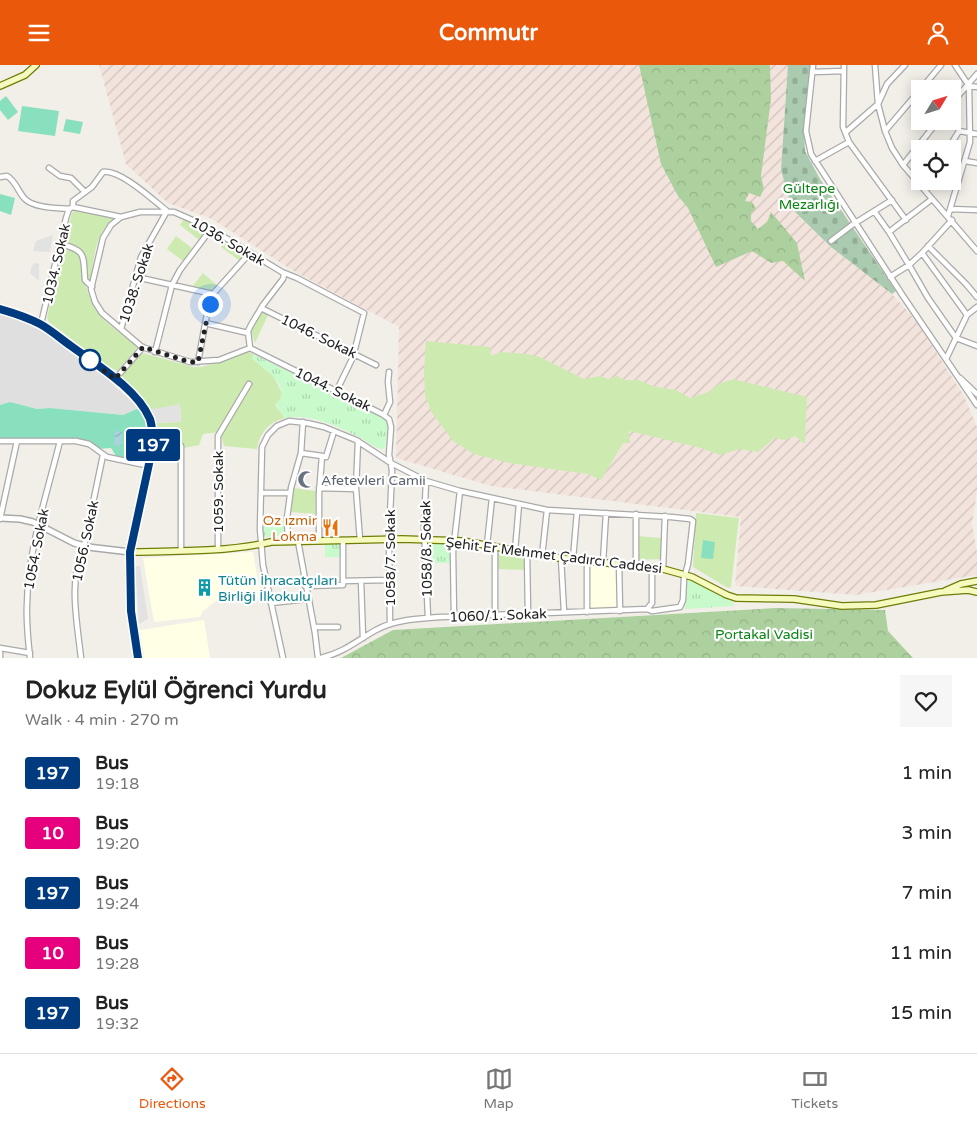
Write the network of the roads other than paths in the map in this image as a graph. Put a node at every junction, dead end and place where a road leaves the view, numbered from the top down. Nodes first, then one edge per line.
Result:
1 (36, 65) edge
2 (813, 65) edge
3 (844, 65) edge
4 (875, 65) edge
5 (906, 65) edge
6 (941, 65) edge
7 (955, 65) edge
8 (844, 71) junction
9 (812, 72) junction
10 (977, 74) edge
11 (928, 80) edge
12 (968, 85) junction
13 (0, 86) edge
14 (977, 87) edge
15 (961, 93) edge
16 (878, 104) junction
17 (911, 104) edge
18 (931, 130) edge
19 (885, 131) junction
20 (846, 132) junction
21 (970, 134) junction
22 (977, 134) edge
23 (954, 140) edge
24 (849, 142) junction
25 (815, 161) junction
26 (965, 161) junction
27 (977, 163) edge
28 (903, 165) junction
29 (48, 168) dead end
30 (911, 174) edge
31 (0, 177) edge
32 (925, 190) edge
33 (85, 192) junction
34 (932, 199) junction
35 (892, 200) junction
36 (71, 208) junction
37 (951, 209) junction
38 (977, 210) edge
39 (167, 211) junction
40 (874, 211) junction
41 (121, 217) junction
42 (950, 218) junction
43 (906, 220) junction
44 (856, 223) junction
45 (211, 229) junction
46 (888, 233) junction
47 (831, 241) dead end
48 (60, 244) junction
49 (928, 246) junction
50 (977, 251) edge
51 (250, 253) junction
52 (922, 253) junction
53 (909, 265) junction
54 (282, 272) junction
55 (136, 277) junction
56 (890, 277) junction
57 (172, 285) junction
58 (92, 287) junction
59 (213, 294) junction
60 (977, 297) edge
61 (977, 307) edge
62 (261, 308) junction
63 (0, 309) edge
64 (967, 315) junction
65 (205, 323) junction
66 (41, 325) junction
67 (121, 329) junction
68 (248, 333) junction
69 (956, 337) junction
70 (977, 346) edge
71 (143, 347) junction
72 (250, 348) junction
73 (155, 352) junction
74 (354, 354) junction
75 (946, 359) junction
76 (198, 362) junction
77 (376, 365) dead end
78 (952, 370) junction
79 (390, 372) dead end
80 (115, 379) junction
81 (249, 384) dead end
82 (336, 392) junction
83 (977, 394) edge
84 (977, 405) edge
85 (384, 415) junction
86 (303, 422) junction
87 (334, 431) junction
88 (0, 441) edge
89 (17, 441) junction
90 (60, 441) junction
91 (358, 441) junction
92 (181, 446) dead end
93 (301, 453) junction
94 (104, 455) junction
95 (322, 456) junction
96 (391, 463) junction
97 (150, 466) junction
98 (426, 481) junction
99 (319, 488) junction
100 (356, 489) junction
101 (460, 491) junction
102 (261, 493) junction
103 (290, 493) junction
104 (492, 498) junction
105 (519, 504) junction
106 (547, 510) junction
107 (577, 512) junction
108 (606, 513) junction
109 (636, 514) junction
110 (665, 516) junction
111 (0, 519) edge
112 (39, 525) junction
113 (389, 539) junction
114 (342, 540) junction
115 (360, 540) junction
116 (425, 540) junction
117 (454, 540) junction
118 (288, 541) junction
119 (298, 541) junction
120 (319, 541) junction
121 (261, 544) junction
122 (487, 545) junction
123 (84, 546) junction
124 (495, 546) junction
125 (218, 548) junction
126 (181, 551) junction
127 (515, 551) junction
128 (130, 552) junction
129 (526, 553) junction
130 (542, 556) junction
131 (561, 558) junction
132 (573, 559) junction
133 (587, 560) junction
134 (603, 562) junction
135 (619, 563) junction
136 (636, 565) junction
137 (652, 567) junction
138 (663, 569) junction
139 (686, 574) junction
140 (389, 580) junction
141 (343, 581) junction
142 (361, 581) junction
143 (977, 581) edge
144 (305, 586) junction
145 (977, 592) edge
146 (941, 593) junction
147 (308, 599) junction
148 (271, 603) junction
149 (647, 609) junction
150 (620, 611) junction
151 (564, 612) junction
152 (587, 612) junction
153 (528, 614) junction
154 (496, 615) junction
155 (454, 617) junction
156 (428, 618) junction
157 (390, 624) junction
158 (314, 627) junction
159 (338, 627) dead end
160 (363, 638) junction
161 (0, 648) edge
162 (0, 652) edge
163 (30, 655) edge
164 (0, 658) edge
165 (81, 658) edge
166 (138, 658) edge
167 (283, 658) edge
168 (319, 658) edge

1 - 13 main road
2 - 9 street
3 - 8 street
4 - 16 street
5 - 16 street
6 - 11 street
7 - 12 street
8 - 9 street
8 - 20 street
9 - 25 street
10 - 12 street
12 - 14 street
12 - 15 street
12 - 21 street
16 - 19 street
16 - 20 street
17 - 19 street
18 - 28 street
19 - 28 street
20 - 24 street
21 - 22 street
21 - 23 street
21 - 26 street
24 - 25 street
24 - 35 street
25 - 44 street
26 - 27 street
26 - 37 street
28 - 30 street
29 - 33 street
31 - 36 street
32 - 34 street
33 - 36 street
33 - 39 street
34 - 42 street
34 - 43 street
35 - 40 street
35 - 43 street
36 - 41 street
36 - 48 street, 1034. Sokak
37 - 38 street
37 - 42 street
39 - 41 street, 1036. Sokak
39 - 45 street, 1036. Sokak
39 - 55 street, 1038. Sokak
40 - 44 street
40 - 46 street
41 - 58 street
42 - 49 street
42 - 50 street
43 - 46 street
44 - 47 street
44 - 56 street
45 - 51 street, 1036. Sokak
45 - 57 street
46 - 53 street
48 - 58 street
48 - 66 street, 1034. Sokak
49 - 52 street
49 - 60 street
51 - 54 street, 1036. Sokak
51 - 59 street
52 - 53 street
52 - 64 street
53 - 56 street
53 - 69 street
54 - 62 street
54 - 74 street, 1036. Sokak
55 - 57 street
55 - 67 street, 1038. Sokak
56 - 75 street
57 - 59 street
57 - 73 street
58 - 67 street
59 - 65 street
61 - 64 street
62 - 68 street
62 - 74 street, 1046. Sokak
63 - 66 main road
64 - 69 street
65 - 68 street
65 - 76 street
66 - 80 main road
67 - 71 street
68 - 72 street
69 - 70 street
69 - 75 street
71 - 73 street
71 - 80 street
72 - 76 street
72 - 82 street, 1044. Sokak
73 - 76 street
74 - 77 street, 1046. Sokak
74 - 82 street, 1036. Sokak
75 - 78 street
78 - 83 street
78 - 84 street
79 - 85 street
80 - 97 main road
81 - 125 street, 1059. Sokak
82 - 85 street, 1044. Sokak
85 - 96 street, 1044. Sokak
86 - 87 street
86 - 93 street
86 - 102 street
87 - 91 street
87 - 95 street
88 - 89 street
89 - 90 street
89 - 111 street
90 - 94 street
90 - 112 street, 1054. Sokak
91 - 96 street
91 - 100 street
92 - 126 street
93 - 95 street
93 - 103 street
94 - 97 street
94 - 123 street, 1056. Sokak
95 - 99 street
96 - 98 street
96 - 113 street, 1058/7. Sokak
97 - 128 main road
98 - 101 street
98 - 116 street, 1058/8. Sokak
99 - 100 street
99 - 120 street
100 - 115 street
101 - 104 street
101 - 117 street
102 - 103 street
102 - 121 street
103 - 118 street
104 - 105 street
104 - 122 street
105 - 106 street
105 - 127 street
106 - 107 street
106 - 130 street
107 - 108 street
107 - 132 street
108 - 109 street
108 - 134 street
109 - 110 street
109 - 136 street
110 - 138 street
110 - 139 street
111 - 112 street
112 - 123 street
112 - 163 street, 1054. Sokak
113 - 115 main road, Şehit Er Mehmet Çadırcı Caddesi
113 - 116 main road, Şehit Er Mehmet Çadırcı Caddesi
113 - 140 street, 1058/7. Sokak
114 - 115 main road, Şehit Er Mehmet Çadırcı Caddesi
114 - 120 main road, Şehit Er Mehmet Çadırcı Caddesi
114 - 141 street
116 - 117 main road, Şehit Er Mehmet Çadırcı Caddesi
116 - 156 street, 1058/8. Sokak
117 - 122 main road, Şehit Er Mehmet Çadırcı Caddesi
117 - 155 street
118 - 119 main road, Şehit Er Mehmet Çadırcı Caddesi
118 - 121 main road, Şehit Er Mehmet Çadırcı Caddesi
119 - 120 main road, Şehit Er Mehmet Çadırcı Caddesi
119 - 144 street
121 - 125 main road, Şehit Er Mehmet Çadırcı Caddesi
121 - 148 street
122 - 124 main road, Şehit Er Mehmet Çadırcı Caddesi
123 - 128 street
123 - 165 street, 1056. Sokak
124 - 127 main road, Şehit Er Mehmet Çadırcı Caddesi
124 - 154 street
125 - 126 main road, Şehit Er Mehmet Çadırcı Caddesi
126 - 128 main road, Şehit Er Mehmet Çadırcı Caddesi
127 - 129 main road, Şehit Er Mehmet Çadırcı Caddesi
128 - 166 main road
129 - 130 main road, Şehit Er Mehmet Çadırcı Caddesi
129 - 153 street
130 - 131 main road, Şehit Er Mehmet Çadırcı Caddesi
131 - 132 main road, Şehit Er Mehmet Çadırcı Caddesi
131 - 151 street
132 - 133 main road, Şehit Er Mehmet Çadırcı Caddesi
133 - 134 main road, Şehit Er Mehmet Çadırcı Caddesi
133 - 152 street
134 - 135 main road, Şehit Er Mehmet Çadırcı Caddesi
135 - 136 main road, Şehit Er Mehmet Çadırcı Caddesi
135 - 150 street
136 - 137 main road, Şehit Er Mehmet Çadırcı Caddesi
137 - 138 main road, Şehit Er Mehmet Çadırcı Caddesi
137 - 149 street
138 - 139 main road, Şehit Er Mehmet Çadırcı Caddesi
139 - 146 main road, Şehit Er Mehmet Çadırcı Caddesi
139 - 149 street, 1060/1. Sokak
140 - 142 street
140 - 157 street, 1058/7. Sokak
141 - 142 street
141 - 144 street
142 - 160 street
143 - 146 main road, Şehit Er Mehmet Çadırcı Caddesi
144 - 147 street
145 - 146 main road, Şehit Er Mehmet Çadırcı Caddesi
147 - 148 street
147 - 158 street
148 - 167 street
149 - 150 street, 1060/1. Sokak
150 - 152 street, 1060/1. Sokak
151 - 152 street, 1060/1. Sokak
151 - 153 street, 1060/1. Sokak
153 - 154 street, 1060/1. Sokak
154 - 155 street, 1060/1. Sokak
155 - 156 street, 1060/1. Sokak
156 - 157 street, 1060/1. Sokak
157 - 160 street, 1060/1. Sokak
158 - 159 street
158 - 168 street
160 - 168 street, 1060/1. Sokak
161 - 163 street
162 - 164 street

